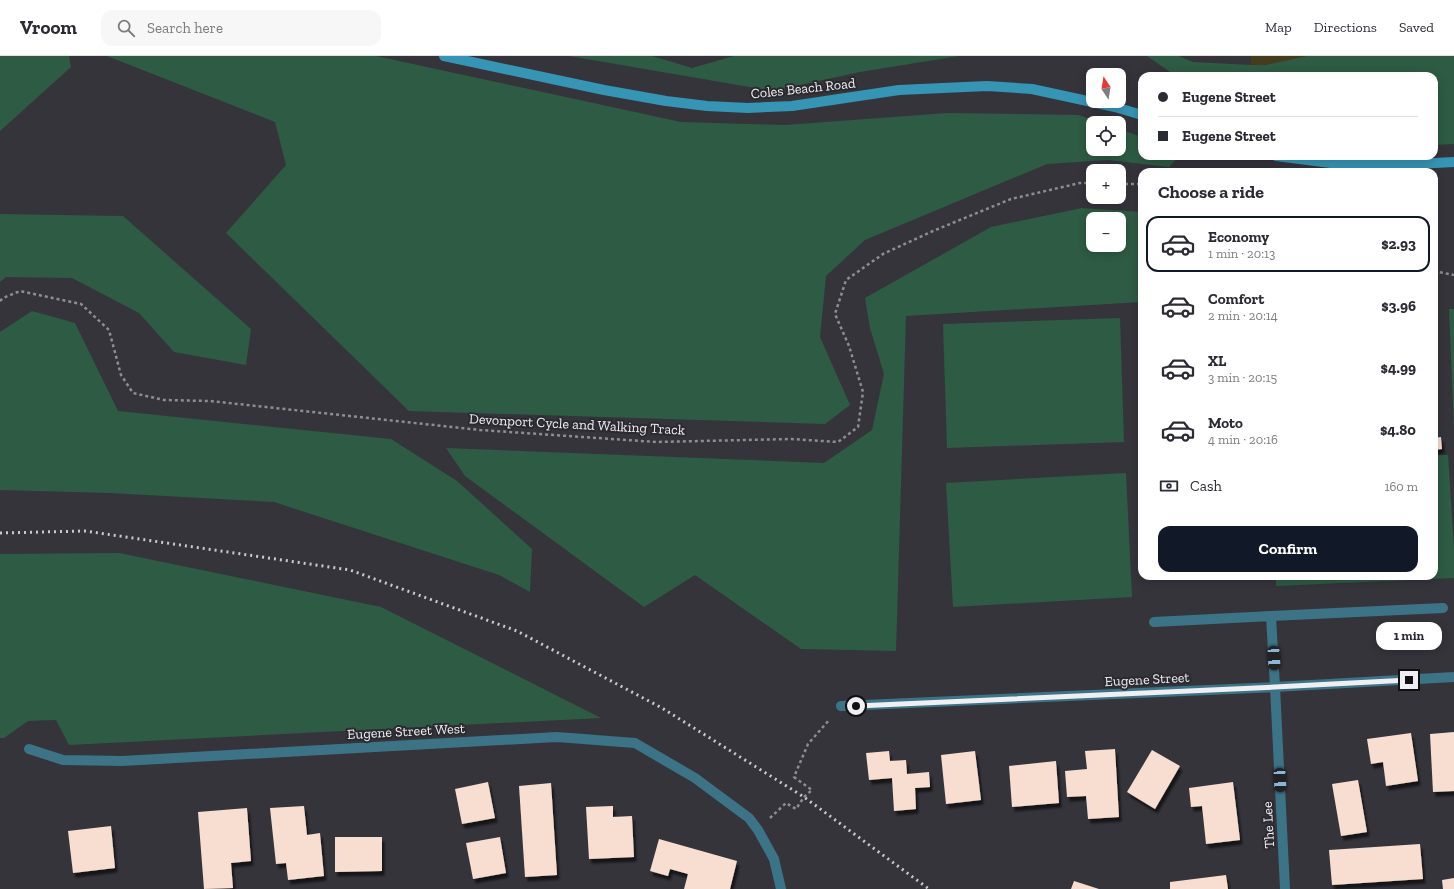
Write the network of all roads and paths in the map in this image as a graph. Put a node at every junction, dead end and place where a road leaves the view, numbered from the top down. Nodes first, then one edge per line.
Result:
1 (444, 56) edge
2 (1138, 114) edge
3 (1307, 160) edge
4 (1454, 162) edge
5 (1086, 182) edge
6 (1126, 184) edge
7 (1138, 184) edge
8 (1438, 272) edge
9 (1454, 275) edge
10 (0, 301) edge
11 (1443, 608) dead end
12 (1271, 616) junction
13 (1154, 622) dead end
14 (1454, 677) edge
15 (1275, 687) junction
16 (841, 706) joint
17 (29, 749) dead end
18 (758, 830) junction
19 (781, 889) edge
20 (1285, 889) edge

1 - 2 street, Coles Beach Road
3 - 4 street
5 - 10 path, Devonport Cycle and Walking Track
6 - 7 path
8 - 9 path
11 - 12 street
12 - 13 street
12 - 15 street, The Lee
14 - 15 street, Eugene Street
15 - 16 street, Eugene Street
15 - 20 street, The Lee
16 - 18 path
17 - 18 street, Eugene Street West
18 - 19 street, Eugene Street West

